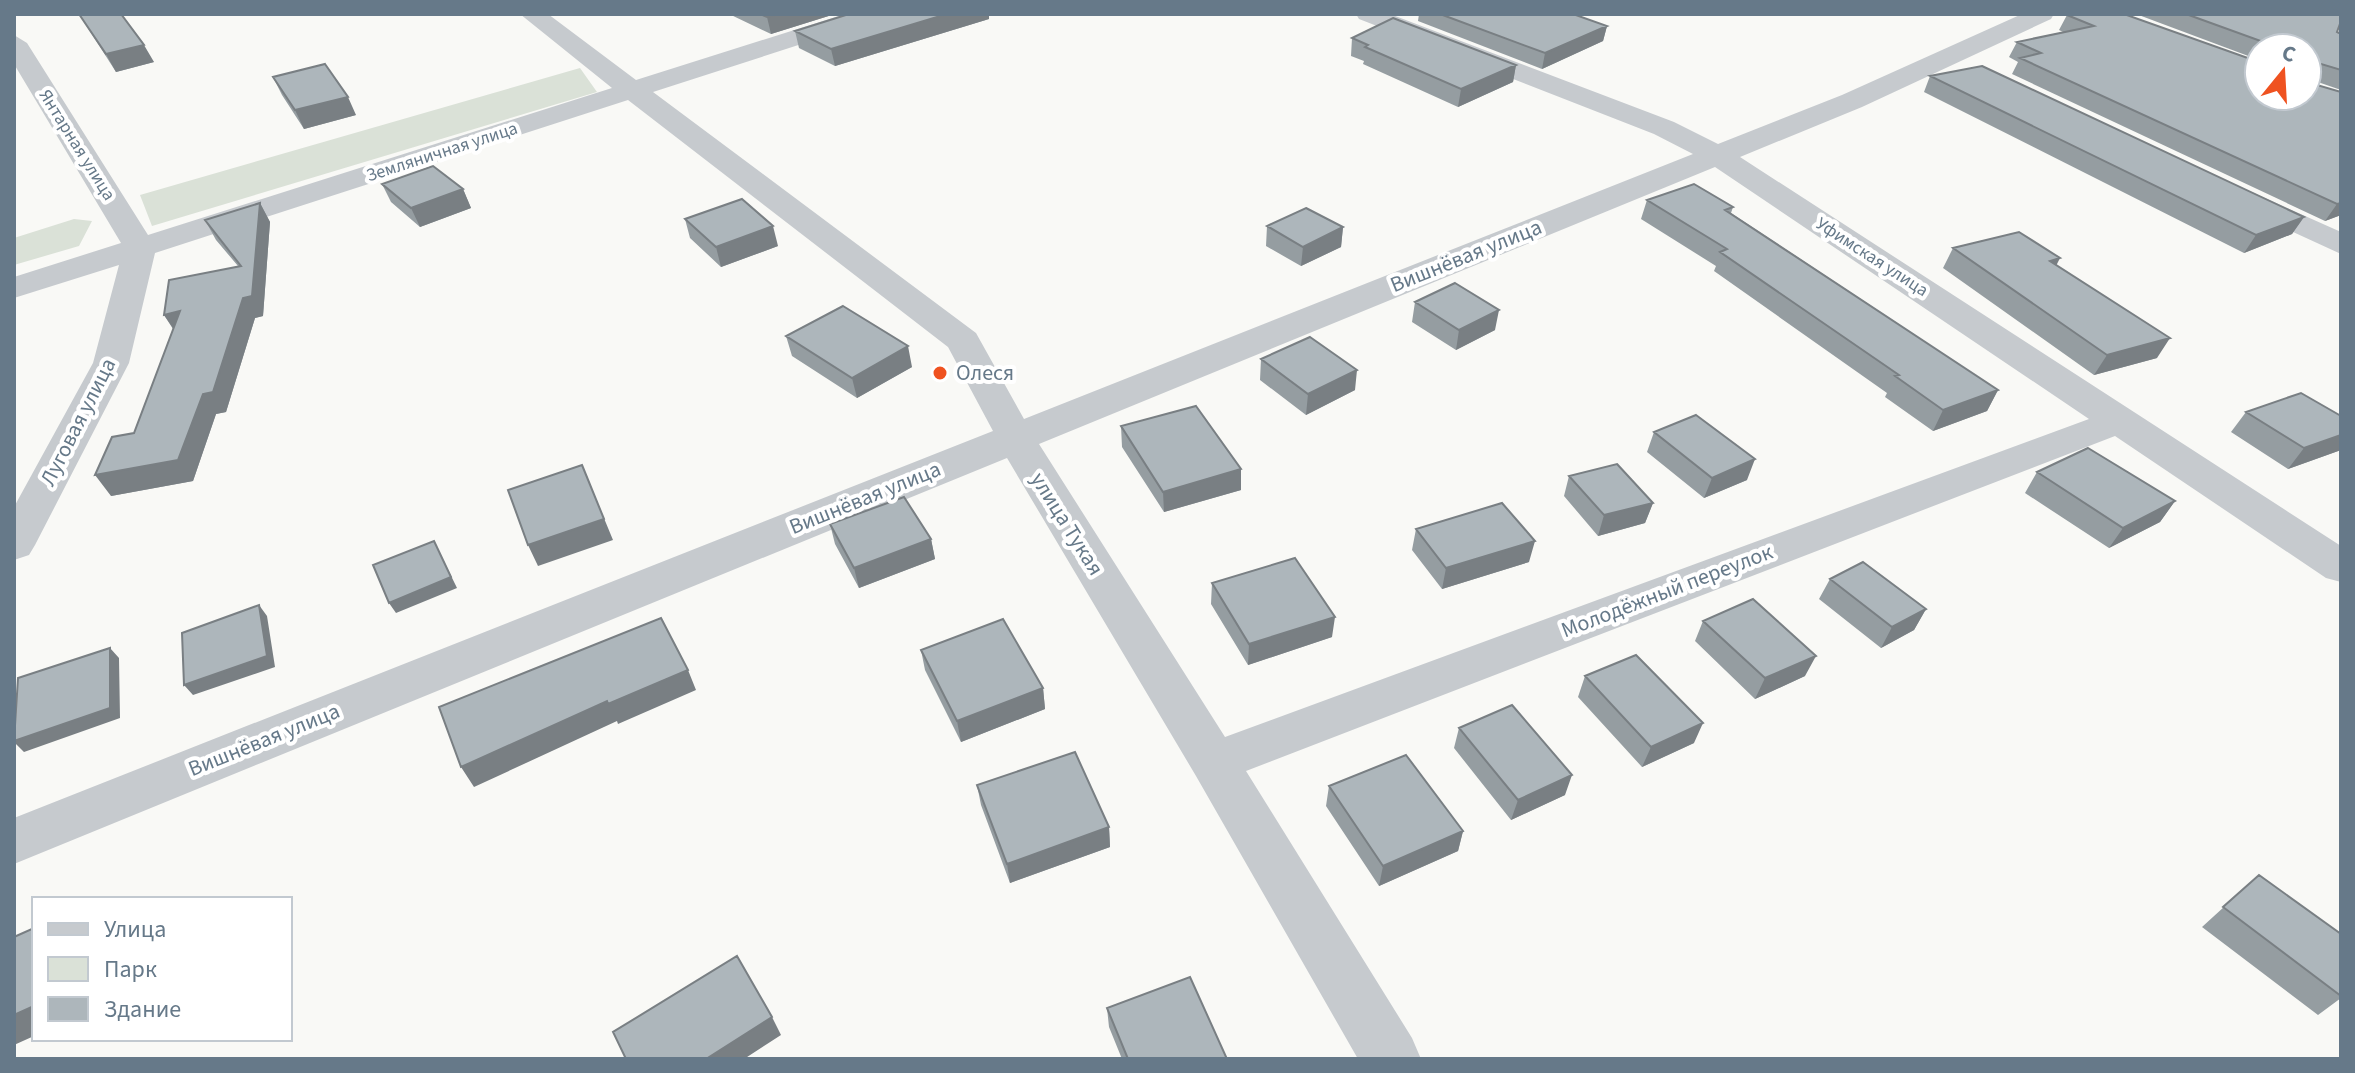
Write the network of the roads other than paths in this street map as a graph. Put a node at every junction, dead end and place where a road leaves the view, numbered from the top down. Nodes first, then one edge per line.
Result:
1 (532, 14) edge
2 (870, 14) edge
3 (1368, 14) edge
4 (2036, 15) edge
5 (14, 43) edge
6 (1950, 57) junction
7 (1978, 70) edge
8 (631, 92) junction
9 (1717, 155) junction
10 (2215, 184) edge
11 (2341, 244) edge
12 (140, 248) junction
13 (14, 288) edge
14 (2119, 421) junction
15 (1015, 438) junction
16 (14, 545) edge
17 (2341, 567) edge
18 (1214, 762) junction
19 (14, 841) edge
20 (1391, 1059) edge

1 - 8 street, улица Тукая
2 - 8 street, Земляничная улица
3 - 9 street, Уфимская улица
4 - 6 street, Вишнёвая улица
5 - 12 street, Янтарная улица
6 - 7 street
6 - 9 street, Вишнёвая улица
8 - 12 street, Земляничная улица
8 - 15 street, улица Тукая
9 - 14 street, Уфимская улица
9 - 15 street, Вишнёвая улица
10 - 11 street
12 - 13 street, Земляничная улица
12 - 16 street, Луговая улица
14 - 17 street, Уфимская улица
14 - 18 street, Молодёжный переулок
15 - 18 street, улица Тукая
15 - 19 street, Вишнёвая улица
18 - 20 street, улица Тукая

